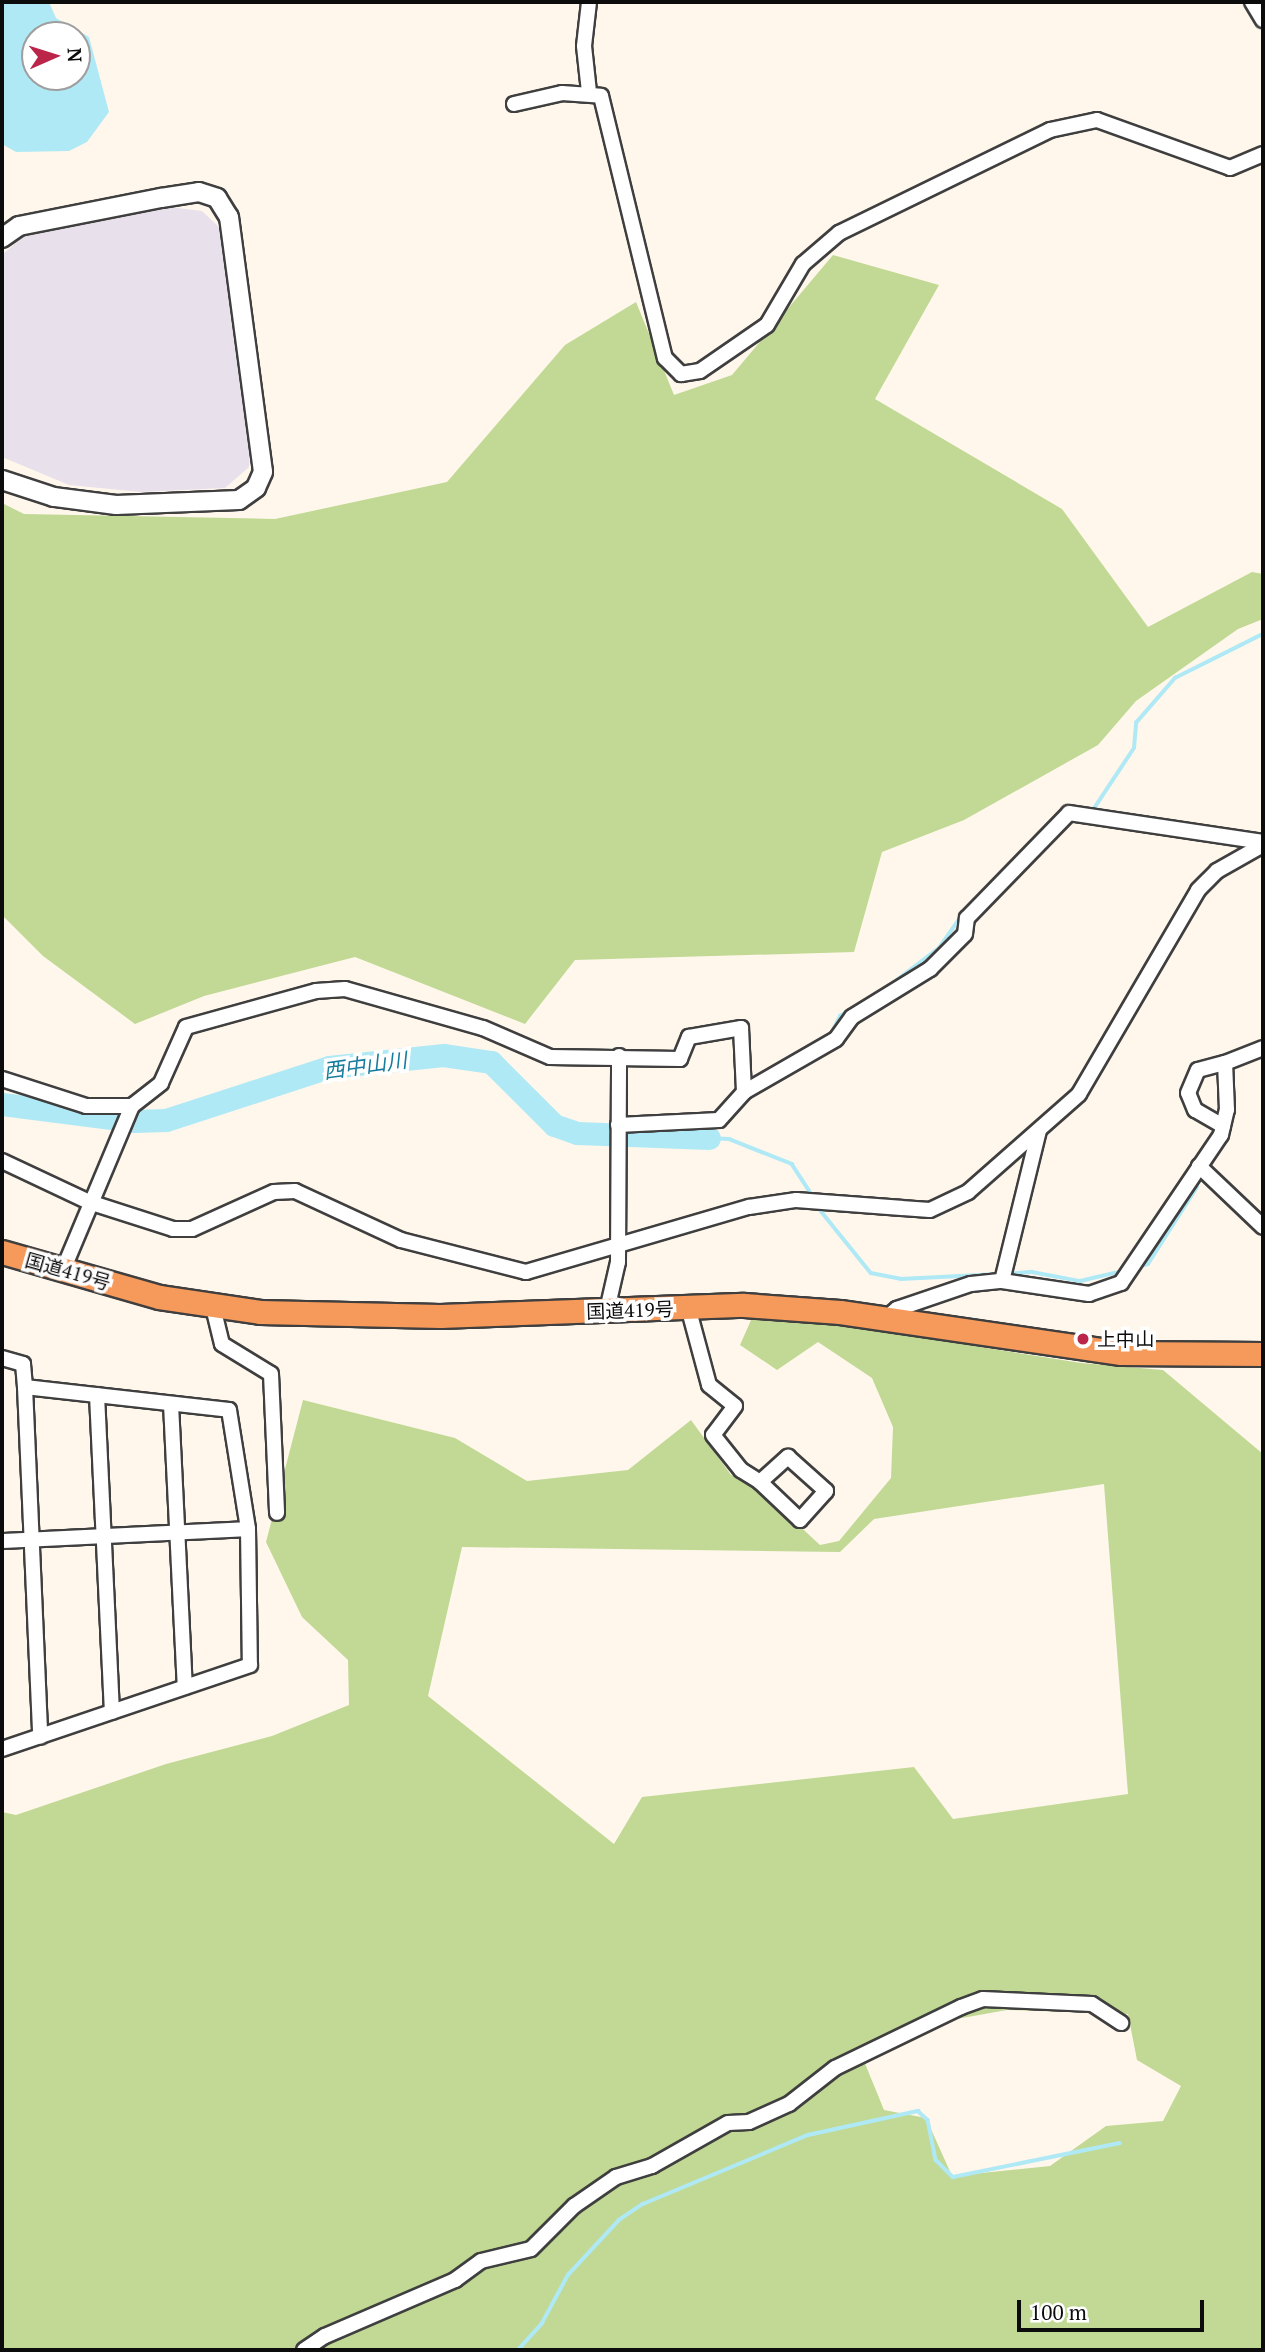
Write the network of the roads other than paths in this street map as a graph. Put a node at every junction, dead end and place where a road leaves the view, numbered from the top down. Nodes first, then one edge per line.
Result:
1 (589, 2) edge
2 (1252, 2) edge
3 (1263, 20) edge
4 (589, 92) junction
5 (514, 104) dead end
6 (1263, 154) edge
7 (2, 238) edge
8 (2, 480) edge
9 (1263, 844) edge
10 (1263, 1048) edge
11 (619, 1056) junction
12 (1225, 1063) junction
13 (2, 1079) edge
14 (744, 1092) junction
15 (131, 1109) junction
16 (1223, 1126) junction
17 (618, 1127) junction
18 (1039, 1129) junction
19 (2, 1161) edge
20 (1199, 1166) junction
21 (89, 1202) junction
22 (1263, 1227) edge
23 (617, 1249) junction
24 (2, 1252) edge
25 (63, 1270) junction
26 (1002, 1281) junction
27 (212, 1303) junction
28 (688, 1307) junction
29 (607, 1310) junction
30 (886, 1319) junction
31 (1263, 1354) edge
32 (2, 1358) edge
33 (25, 1387) junction
34 (97, 1395) junction
35 (171, 1404) junction
36 (761, 1482) junction
37 (276, 1513) dead end
38 (248, 1529) junction
39 (176, 1532) junction
40 (102, 1536) junction
41 (29, 1540) junction
42 (2, 1541) edge
43 (185, 1687) junction
44 (112, 1712) junction
45 (40, 1737) junction
46 (2, 1749) edge
47 (1121, 2022) dead end
48 (304, 2350) edge

1 - 4 street
2 - 3 street
4 - 5 street
4 - 6 street
7 - 8 street
9 - 14 street
9 - 18 street
10 - 12 street
11 - 14 street
11 - 15 street
11 - 17 street
12 - 16 street
12 - 16 street
13 - 15 street
14 - 17 street
15 - 21 street
16 - 20 street
17 - 23 street
18 - 23 street
18 - 26 street
19 - 21 street
20 - 22 street
20 - 26 street
21 - 23 street
21 - 25 street
23 - 29 street
24 - 25 highway, 国道419号
25 - 27 highway, 国道419号
26 - 30 street
27 - 29 highway, 国道419号
27 - 37 street
28 - 29 highway, 国道419号
28 - 30 highway, 国道419号
28 - 36 street
30 - 31 highway, 国道419号
32 - 33 street
33 - 34 street
33 - 41 street
34 - 35 street
34 - 40 street
35 - 38 street
35 - 39 street
36 - 36 street
38 - 39 street
38 - 43 street
39 - 40 street
39 - 43 street
40 - 41 street
40 - 44 street
41 - 42 street
41 - 45 street
43 - 44 street
44 - 45 street
45 - 46 street
47 - 48 street

